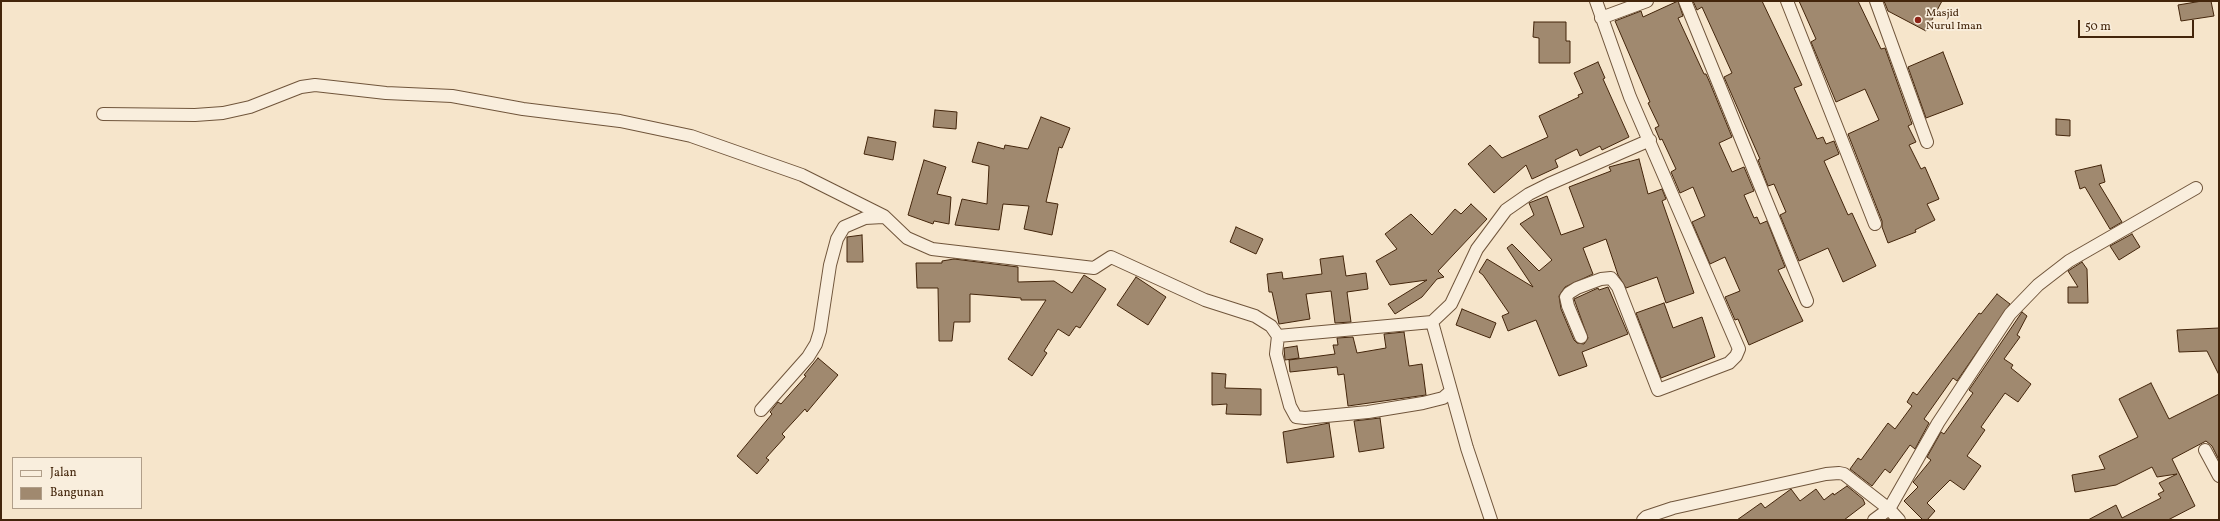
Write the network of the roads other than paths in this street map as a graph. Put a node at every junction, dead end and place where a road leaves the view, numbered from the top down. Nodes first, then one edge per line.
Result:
1 (1596, 1) edge
2 (1648, 1) edge
3 (1685, 1) edge
4 (1787, 1) edge
5 (1876, 1) edge
6 (1601, 18) junction
7 (103, 114) dead end
8 (1650, 140) junction
9 (1927, 142) dead end
10 (2196, 188) dead end
11 (884, 216) junction
12 (1875, 224) dead end
13 (1807, 301) dead end
14 (1432, 322) junction
15 (1278, 336) junction
16 (1581, 337) dead end
17 (1451, 390) junction
18 (761, 410) dead end
19 (2205, 450) dead end
20 (2219, 476) edge
21 (1889, 509) junction
22 (1491, 520) edge
23 (1643, 520) edge
24 (1874, 520) edge
25 (1898, 520) edge

1 - 6 street
2 - 6 street
3 - 13 street
4 - 12 street
5 - 9 street
6 - 8 street
7 - 11 street
8 - 14 street
8 - 16 street
10 - 21 street
11 - 15 street
11 - 18 street
14 - 15 street
14 - 17 street
15 - 17 street
17 - 22 street
19 - 20 street
21 - 23 street
21 - 24 street
21 - 25 street

